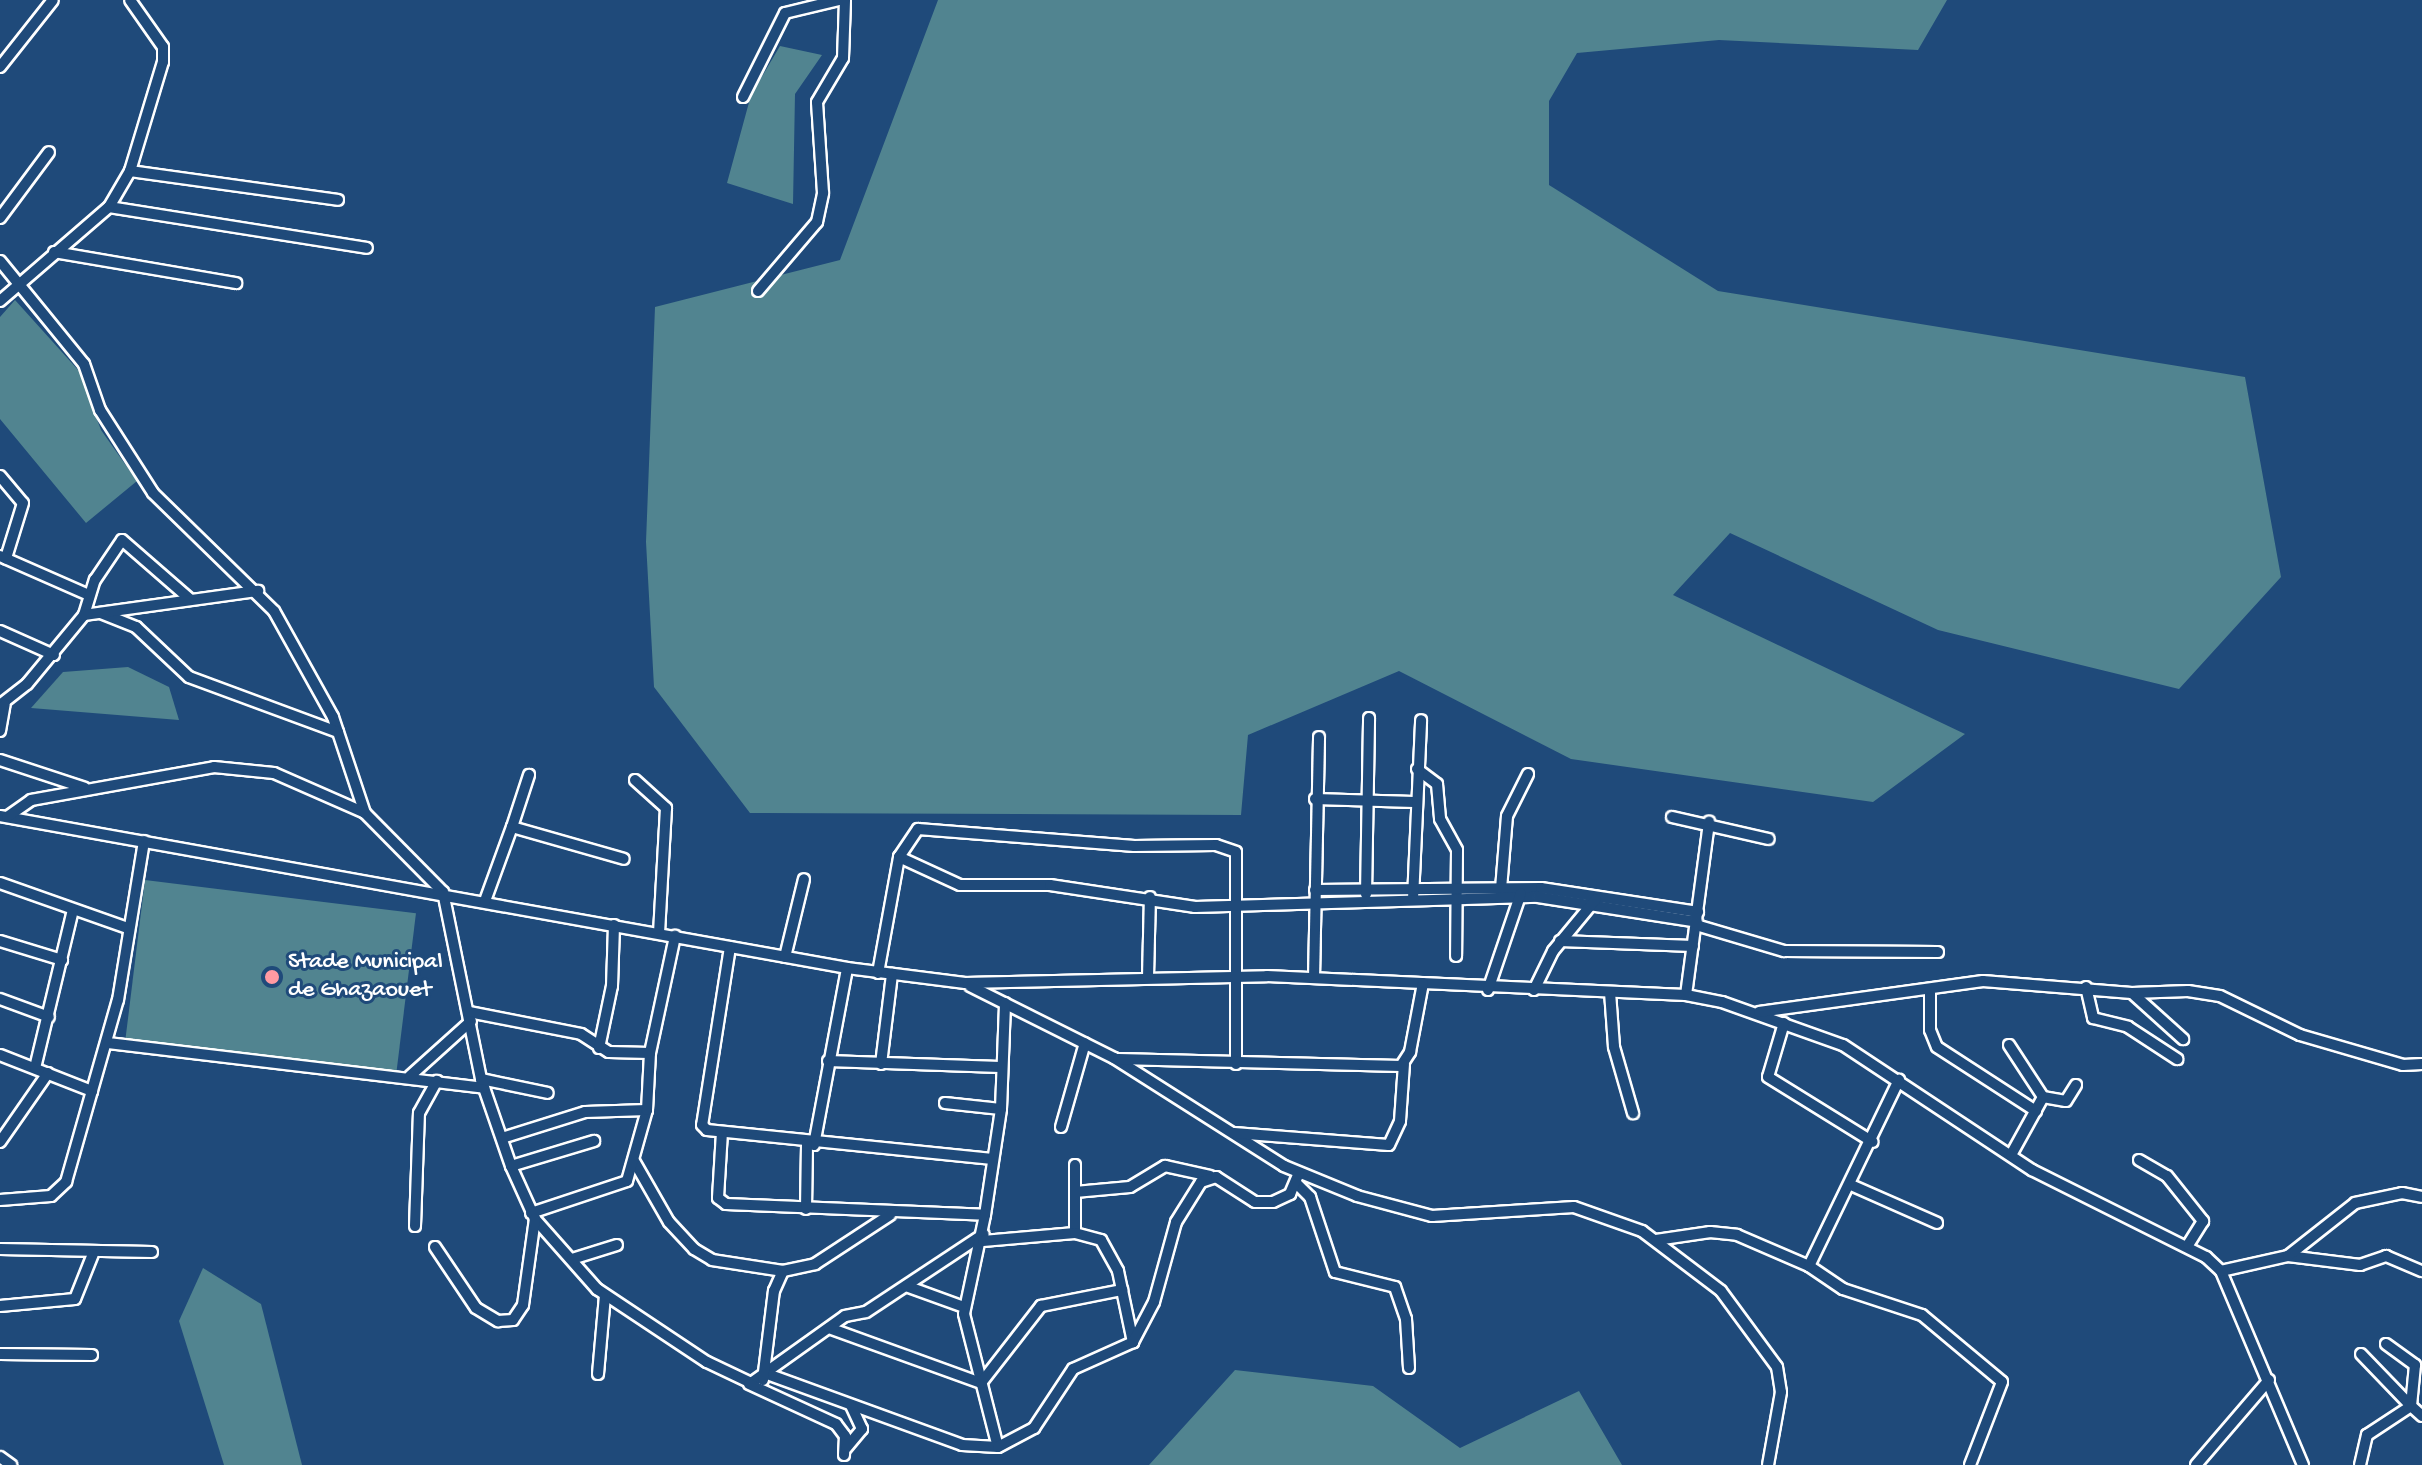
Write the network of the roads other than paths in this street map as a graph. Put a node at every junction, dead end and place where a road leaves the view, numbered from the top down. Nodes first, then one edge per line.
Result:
1 (53, 0) edge
2 (130, 0) edge
3 (842, 0) edge
4 (0, 67) edge
5 (743, 97) dead end
6 (49, 152) dead end
7 (130, 171) junction
8 (338, 200) dead end
9 (109, 207) junction
10 (0, 218) edge
11 (367, 248) dead end
12 (54, 252) junction
13 (0, 261) edge
14 (236, 283) dead end
15 (16, 286) junction
16 (758, 291) dead end
17 (0, 301) edge
18 (0, 476) edge
19 (3, 557) edge
20 (258, 591) junction
21 (89, 595) junction
22 (191, 600) junction
23 (100, 612) junction
24 (84, 615) junction
25 (0, 631) edge
26 (54, 655) junction
27 (3, 704) edge
28 (1369, 718) dead end
29 (1421, 720) dead end
30 (0, 731) edge
31 (338, 732) junction
32 (1319, 737) dead end
33 (0, 760) edge
34 (1417, 769) junction
35 (1528, 774) dead end
36 (529, 775) dead end
37 (635, 780) dead end
38 (89, 789) junction
39 (1315, 799) junction
40 (1365, 801) junction
41 (1414, 802) junction
42 (365, 813) junction
43 (3, 816) edge
44 (1672, 817) dead end
45 (1709, 822) junction
46 (512, 827) junction
47 (1769, 839) dead end
48 (144, 841) junction
49 (899, 857) junction
50 (624, 859) dead end
51 (804, 879) dead end
52 (0, 883) edge
53 (1501, 889) junction
54 (443, 892) junction
55 (1521, 892) junction
56 (1314, 895) junction
57 (1366, 896) junction
58 (1413, 896) junction
59 (1457, 896) junction
60 (1150, 897) junction
61 (1597, 898) junction
62 (485, 901) junction
63 (1235, 906) junction
64 (73, 910) junction
65 (1697, 920) junction
66 (614, 925) junction
67 (128, 928) junction
68 (659, 933) junction
69 (675, 936) junction
70 (0, 941) edge
71 (1560, 941) junction
72 (1693, 946) junction
73 (730, 947) junction
74 (1938, 952) dead end
75 (1456, 956) dead end
76 (785, 957) junction
77 (62, 960) junction
78 (847, 968) junction
79 (878, 973) junction
80 (892, 974) junction
81 (1237, 975) junction
82 (1148, 977) junction
83 (1314, 978) junction
84 (965, 983) junction
85 (1423, 983) junction
86 (1012, 984) junction
87 (2086, 987) junction
88 (1488, 990) junction
89 (1534, 990) junction
90 (1610, 992) junction
91 (1930, 993) junction
92 (2132, 993) junction
93 (1686, 995) junction
94 (0, 999) edge
95 (1010, 1005) junction
96 (1758, 1013) junction
97 (470, 1016) junction
98 (49, 1017) junction
99 (1784, 1023) junction
100 (2183, 1039) dead end
101 (108, 1043) junction
102 (1085, 1043) junction
103 (2009, 1045) dead end
104 (599, 1048) junction
105 (650, 1053) junction
106 (0, 1055) edge
107 (1114, 1058) junction
108 (2177, 1059) dead end
109 (828, 1061) junction
110 (881, 1064) junction
111 (1236, 1064) junction
112 (1404, 1064) junction
113 (2422, 1064) edge
114 (1000, 1067) junction
115 (35, 1068) junction
116 (48, 1073) junction
117 (410, 1076) junction
118 (1899, 1080) junction
119 (437, 1081) junction
120 (482, 1084) junction
121 (2076, 1085) dead end
122 (92, 1091) junction
123 (548, 1093) dead end
124 (2043, 1097) junction
125 (945, 1103) dead end
126 (1001, 1109) junction
127 (647, 1110) junction
128 (2036, 1111) junction
129 (1633, 1113) dead end
130 (1061, 1127) dead end
131 (722, 1132) junction
132 (1232, 1133) junction
133 (1264, 1135) junction
134 (502, 1138) junction
135 (594, 1141) dead end
136 (0, 1142) edge
137 (1873, 1142) junction
138 (1248, 1144) junction
139 (811, 1145) junction
140 (2011, 1155) junction
141 (993, 1159) junction
142 (2139, 1160) dead end
143 (634, 1161) junction
144 (1075, 1165) dead end
145 (511, 1166) junction
146 (1210, 1176) junction
147 (1297, 1178) junction
148 (1851, 1185) junction
149 (1075, 1192) junction
150 (2422, 1197) edge
151 (0, 1200) edge
152 (806, 1209) junction
153 (890, 1215) junction
154 (985, 1215) junction
155 (533, 1216) junction
156 (1937, 1223) dead end
157 (415, 1226) dead end
158 (1075, 1233) junction
159 (983, 1238) junction
160 (1656, 1240) junction
161 (617, 1245) dead end
162 (2188, 1245) junction
163 (435, 1247) dead end
164 (0, 1249) edge
165 (152, 1252) dead end
166 (93, 1254) junction
167 (2288, 1256) junction
168 (572, 1259) junction
169 (1809, 1266) junction
170 (783, 1271) junction
171 (2221, 1271) junction
172 (2422, 1271) edge
173 (906, 1286) junction
174 (1122, 1290) junction
175 (605, 1295) junction
176 (0, 1306) edge
177 (964, 1307) junction
178 (829, 1328) junction
179 (1133, 1342) junction
180 (2386, 1344) dead end
181 (0, 1354) edge
182 (2361, 1354) dead end
183 (92, 1355) dead end
184 (1409, 1368) dead end
185 (598, 1374) dead end
186 (766, 1377) junction
187 (2269, 1380) junction
188 (747, 1383) junction
189 (981, 1383) junction
190 (851, 1405) junction
191 (2411, 1406) junction
192 (2422, 1416) edge
193 (998, 1447) junction
194 (0, 1457) edge
195 (11, 1465) edge
196 (1768, 1465) edge
197 (1970, 1465) edge
198 (2196, 1465) edge
199 (2303, 1465) edge
200 (2360, 1465) edge

1 - 4 street
2 - 7 street
3 - 5 street
3 - 16 street
6 - 10 street
7 - 8 street
7 - 9 street
9 - 11 street
9 - 12 street
12 - 14 street
12 - 15 street
13 - 15 street
15 - 17 street
15 - 20 street
18 - 19 street
19 - 21 street
20 - 22 street
20 - 31 street
21 - 22 street
21 - 24 street
22 - 23 street
23 - 24 street
23 - 31 street
24 - 26 street
25 - 26 street
26 - 27 street
27 - 30 street
28 - 40 street
29 - 34 street
31 - 42 street
32 - 39 street
33 - 38 street
34 - 41 street
34 - 59 street
35 - 53 street
36 - 46 street
37 - 68 street
38 - 42 street
38 - 43 street
39 - 40 street
39 - 56 street
40 - 41 street
40 - 57 street
41 - 58 street
42 - 54 street
43 - 48 street
44 - 45 street
45 - 47 street
45 - 65 street
46 - 50 street
46 - 62 street
48 - 54 street
48 - 67 street
49 - 60 street
49 - 63 street
49 - 79 street
51 - 76 street
52 - 64 street
53 - 55 street
53 - 59 street
54 - 62 street
54 - 97 street
55 - 59 street
55 - 61 street
55 - 88 street
56 - 57 street
56 - 63 street
56 - 83 street
57 - 58 street
58 - 59 street
59 - 75 street
60 - 63 street
60 - 82 street
61 - 65 street
61 - 71 street
62 - 66 street
63 - 81 street
64 - 67 street
64 - 77 street
65 - 72 street
65 - 74 street
66 - 68 street
66 - 104 street
67 - 101 street
68 - 69 street
69 - 73 street
69 - 105 street
70 - 77 street
71 - 72 street
71 - 89 street
72 - 93 street
73 - 76 street
73 - 131 street
76 - 78 street
77 - 98 street
78 - 79 street
78 - 109 street
79 - 80 street
80 - 84 street
80 - 110 street
81 - 82 street
81 - 83 street
81 - 111 street
82 - 86 street
83 - 85 street
84 - 86 street
84 - 95 street
85 - 88 street
85 - 112 street
86 - 95 street
87 - 91 street
87 - 92 street
87 - 108 street
88 - 89 street
89 - 90 street
90 - 93 street
90 - 129 street
91 - 96 street
91 - 128 street
92 - 100 street
92 - 113 street
93 - 96 street
94 - 98 street
95 - 102 street
95 - 114 street
96 - 99 street
97 - 104 street
97 - 117 street
97 - 120 street
98 - 115 street
99 - 118 street
99 - 137 street
101 - 117 street
101 - 122 street
102 - 107 street
102 - 130 street
103 - 124 street
104 - 105 street
105 - 127 street
106 - 115 street
107 - 111 street
107 - 132 street
109 - 110 street
109 - 139 street
110 - 114 street
111 - 112 street
112 - 133 street
114 - 126 street
115 - 116 street
116 - 122 street
116 - 136 street
117 - 119 street
118 - 137 street
118 - 140 street
119 - 120 street
119 - 157 street
120 - 123 street
120 - 134 street
121 - 124 street
122 - 151 street
124 - 128 street
125 - 126 street
126 - 141 street
127 - 134 street
127 - 143 street
128 - 140 street
131 - 139 street
131 - 152 street
132 - 133 street
132 - 138 street
133 - 138 street
134 - 145 street
135 - 145 street
137 - 148 street
138 - 147 street
139 - 141 street
139 - 152 street
140 - 162 street
141 - 154 street
142 - 162 street
143 - 155 street
143 - 170 street
144 - 149 street
145 - 155 street
146 - 147 street
146 - 149 street
146 - 179 street
147 - 160 street
147 - 184 street
148 - 156 street
148 - 169 street
149 - 158 street
150 - 167 street
152 - 153 street
153 - 154 street
153 - 170 street
154 - 159 street
155 - 163 street
155 - 168 street
158 - 159 street
158 - 174 street
159 - 173 street
159 - 177 street
160 - 169 street
160 - 196 street
161 - 168 street
162 - 171 street
164 - 166 street
165 - 166 street
166 - 176 street
167 - 171 street
167 - 172 street
168 - 175 street
169 - 197 street
170 - 186 street
171 - 187 street
173 - 177 street
173 - 178 street
174 - 179 street
174 - 189 street
175 - 185 street
175 - 188 street
177 - 189 street
178 - 186 street
178 - 189 street
179 - 193 street
180 - 191 street
181 - 183 street
182 - 191 street
186 - 188 street
186 - 190 street
187 - 198 street
187 - 199 street
188 - 190 street
189 - 193 street
190 - 193 street
191 - 192 street
191 - 200 street
194 - 195 street

